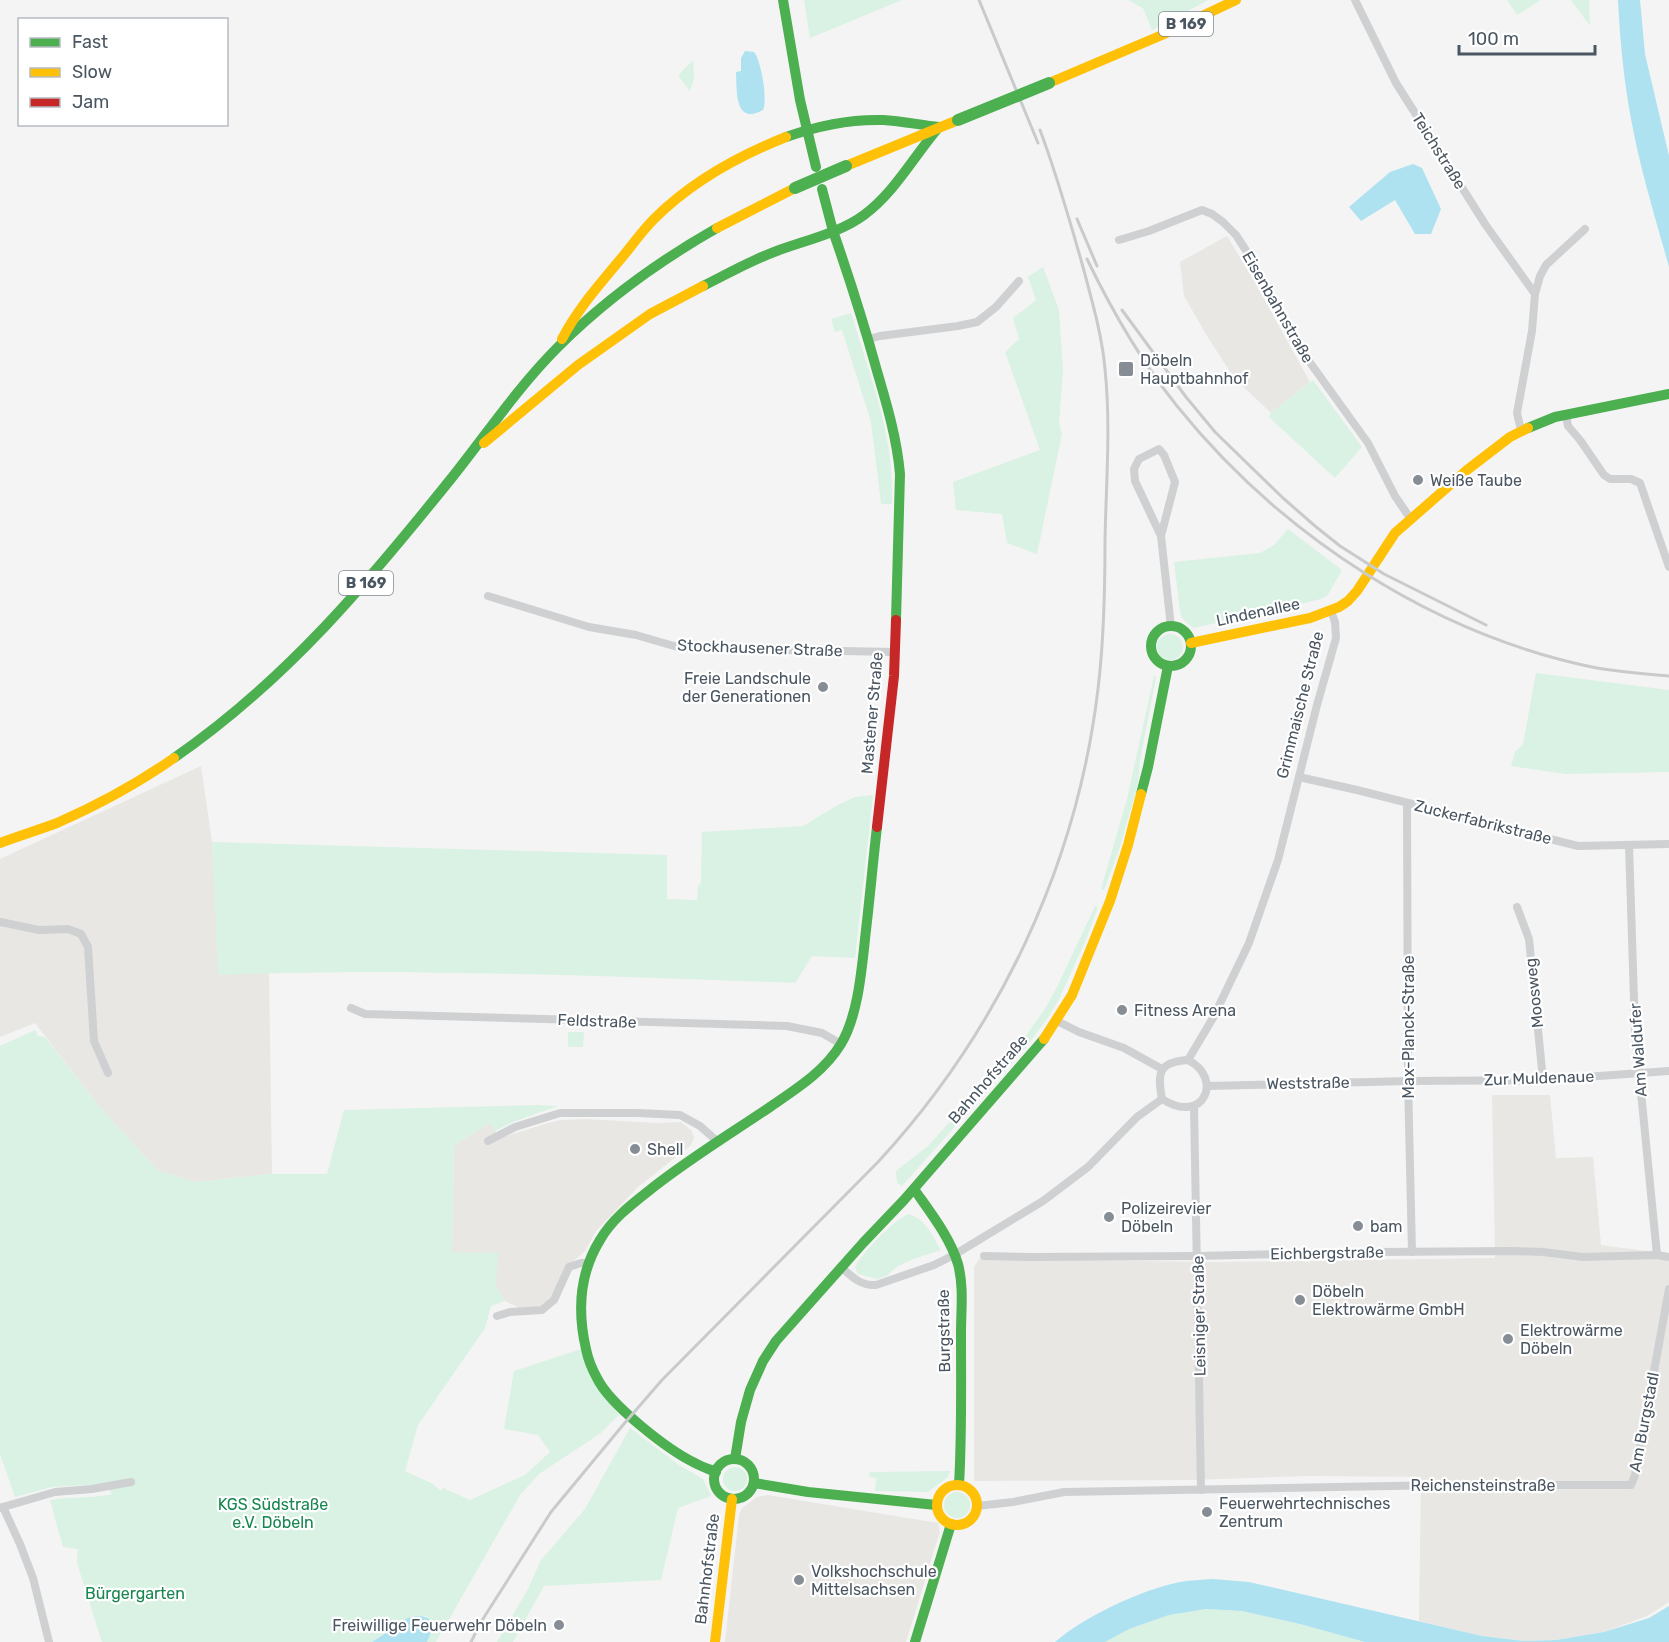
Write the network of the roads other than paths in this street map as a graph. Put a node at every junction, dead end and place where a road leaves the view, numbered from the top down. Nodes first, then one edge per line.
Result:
1 (783, 0) edge
2 (1236, 0) edge
3 (1355, 0) edge
4 (939, 127) junction
5 (807, 132) junction
6 (816, 167) dead end
7 (822, 189) dead end
8 (1585, 230) dead end
9 (833, 231) junction
10 (1119, 240) dead end
11 (1019, 281) dead end
12 (1535, 294) junction
13 (868, 339) junction
14 (557, 348) junction
15 (1669, 394) edge
16 (1566, 415) junction
17 (1521, 430) junction
18 (472, 451) junction
19 (1410, 518) junction
20 (1161, 536) junction
21 (1669, 567) edge
22 (488, 596) dead end
23 (1331, 611) junction
24 (1171, 627) junction
25 (1191, 643) junction
26 (895, 652) junction
27 (1168, 666) junction
28 (1299, 777) junction
29 (1407, 803) junction
30 (0, 843) edge
31 (1669, 844) edge
32 (1629, 845) junction
33 (1517, 907) dead end
34 (0, 922) edge
35 (351, 1008) dead end
36 (1057, 1021) junction
37 (841, 1044) junction
38 (1188, 1059) junction
39 (1162, 1069) junction
40 (1669, 1071) edge
41 (108, 1073) dead end
42 (1639, 1073) junction
43 (1543, 1080) junction
44 (1408, 1081) junction
45 (1207, 1086) junction
46 (1162, 1099) junction
47 (1194, 1106) junction
48 (488, 1141) dead end
49 (717, 1141) junction
50 (914, 1189) junction
51 (1412, 1252) junction
52 (954, 1255) junction
53 (1657, 1255) junction
54 (984, 1256) dead end
55 (1198, 1256) junction
56 (1669, 1257) edge
57 (589, 1263) junction
58 (841, 1267) junction
59 (1669, 1289) edge
60 (497, 1316) dead end
61 (735, 1459) junction
62 (716, 1472) junction
63 (131, 1482) dead end
64 (754, 1482) junction
65 (959, 1485) junction
66 (1631, 1485) joint
67 (1201, 1490) junction
68 (732, 1499) junction
69 (936, 1504) junction
70 (977, 1506) junction
71 (2, 1507) edge
72 (951, 1524) junction
73 (49, 1642) edge
74 (715, 1642) edge
75 (915, 1642) edge

1 - 5 main road
2 - 4 main road, B 169, bridge
3 - 12 street, Teichstraße
4 - 5 main road
4 - 9 main road
4 - 14 main road, B 169, bridge
5 - 6 main road
5 - 14 main road
7 - 9 main road, Mastener Straße
8 - 12 street
9 - 13 main road, Mastener Straße
9 - 18 main road
10 - 19 street, Eisenbahnstraße
11 - 13 street
12 - 17 street
13 - 26 main road, Mastener Straße
14 - 18 main road, B 169
15 - 16 main road, Grimmaische Straße
16 - 17 main road, Grimmaische Straße
16 - 21 street
17 - 19 main road, Grimmaische Straße
18 - 30 main road, B 169
19 - 23 main road, Grimmaische Straße
20 - 20 street
20 - 24 street
22 - 26 street, Stockhausener Straße
23 - 25 main road, Lindenallee
23 - 28 street, Grimmaische Straße
24 - 25 main road
24 - 27 main road
25 - 27 main road
26 - 37 main road, Mastener Straße
27 - 36 main road, Bahnhofstraße
28 - 29 street, Zuckerfabrikstraße
28 - 38 street, Grimmaische Straße
29 - 32 street, Zuckerfabrikstraße
29 - 44 street, Max-Planck-Straße
31 - 32 street, Zuckerfabrikstraße
32 - 42 street, Am Waldufer
33 - 43 street, Moosweg
34 - 41 street
35 - 37 street, Feldstraße
36 - 39 street
36 - 50 main road, Bahnhofstraße
37 - 49 main road, Mastener Straße
38 - 39 street
38 - 45 street
39 - 46 street
40 - 42 street, Zur Muldenaue
42 - 43 street, Zur Muldenaue
42 - 53 street, Am Waldufer
43 - 44 street, Zur Muldenaue
44 - 45 street, Weststraße
44 - 51 street, Max-Planck-Straße
45 - 47 street
46 - 47 street
46 - 52 street
47 - 55 street, Leisniger Straße
48 - 49 street
49 - 57 main road, Mastener Straße
50 - 52 main road, Burgstraße
50 - 58 main road, Bahnhofstraße
51 - 53 street, Eichbergstraße
51 - 55 street, Eichbergstraße
52 - 58 street
52 - 65 main road, Burgstraße
53 - 56 street, Eichbergstraße
54 - 55 street, Eichbergstraße
55 - 67 street, Leisniger Straße
57 - 60 street
57 - 62 main road, Mastener Straße
58 - 61 main road, Bahnhofstraße
59 - 66 street, Am Burgstadl
61 - 62 main road
61 - 64 main road
62 - 68 main road
63 - 71 street
64 - 68 main road
64 - 69 main road
65 - 69 main road
65 - 70 main road
66 - 67 street, Reichensteinstraße
67 - 70 street, Reichensteinstraße
68 - 74 main road, Bahnhofstraße
69 - 72 main road
70 - 72 main road
71 - 73 street
72 - 75 main road

